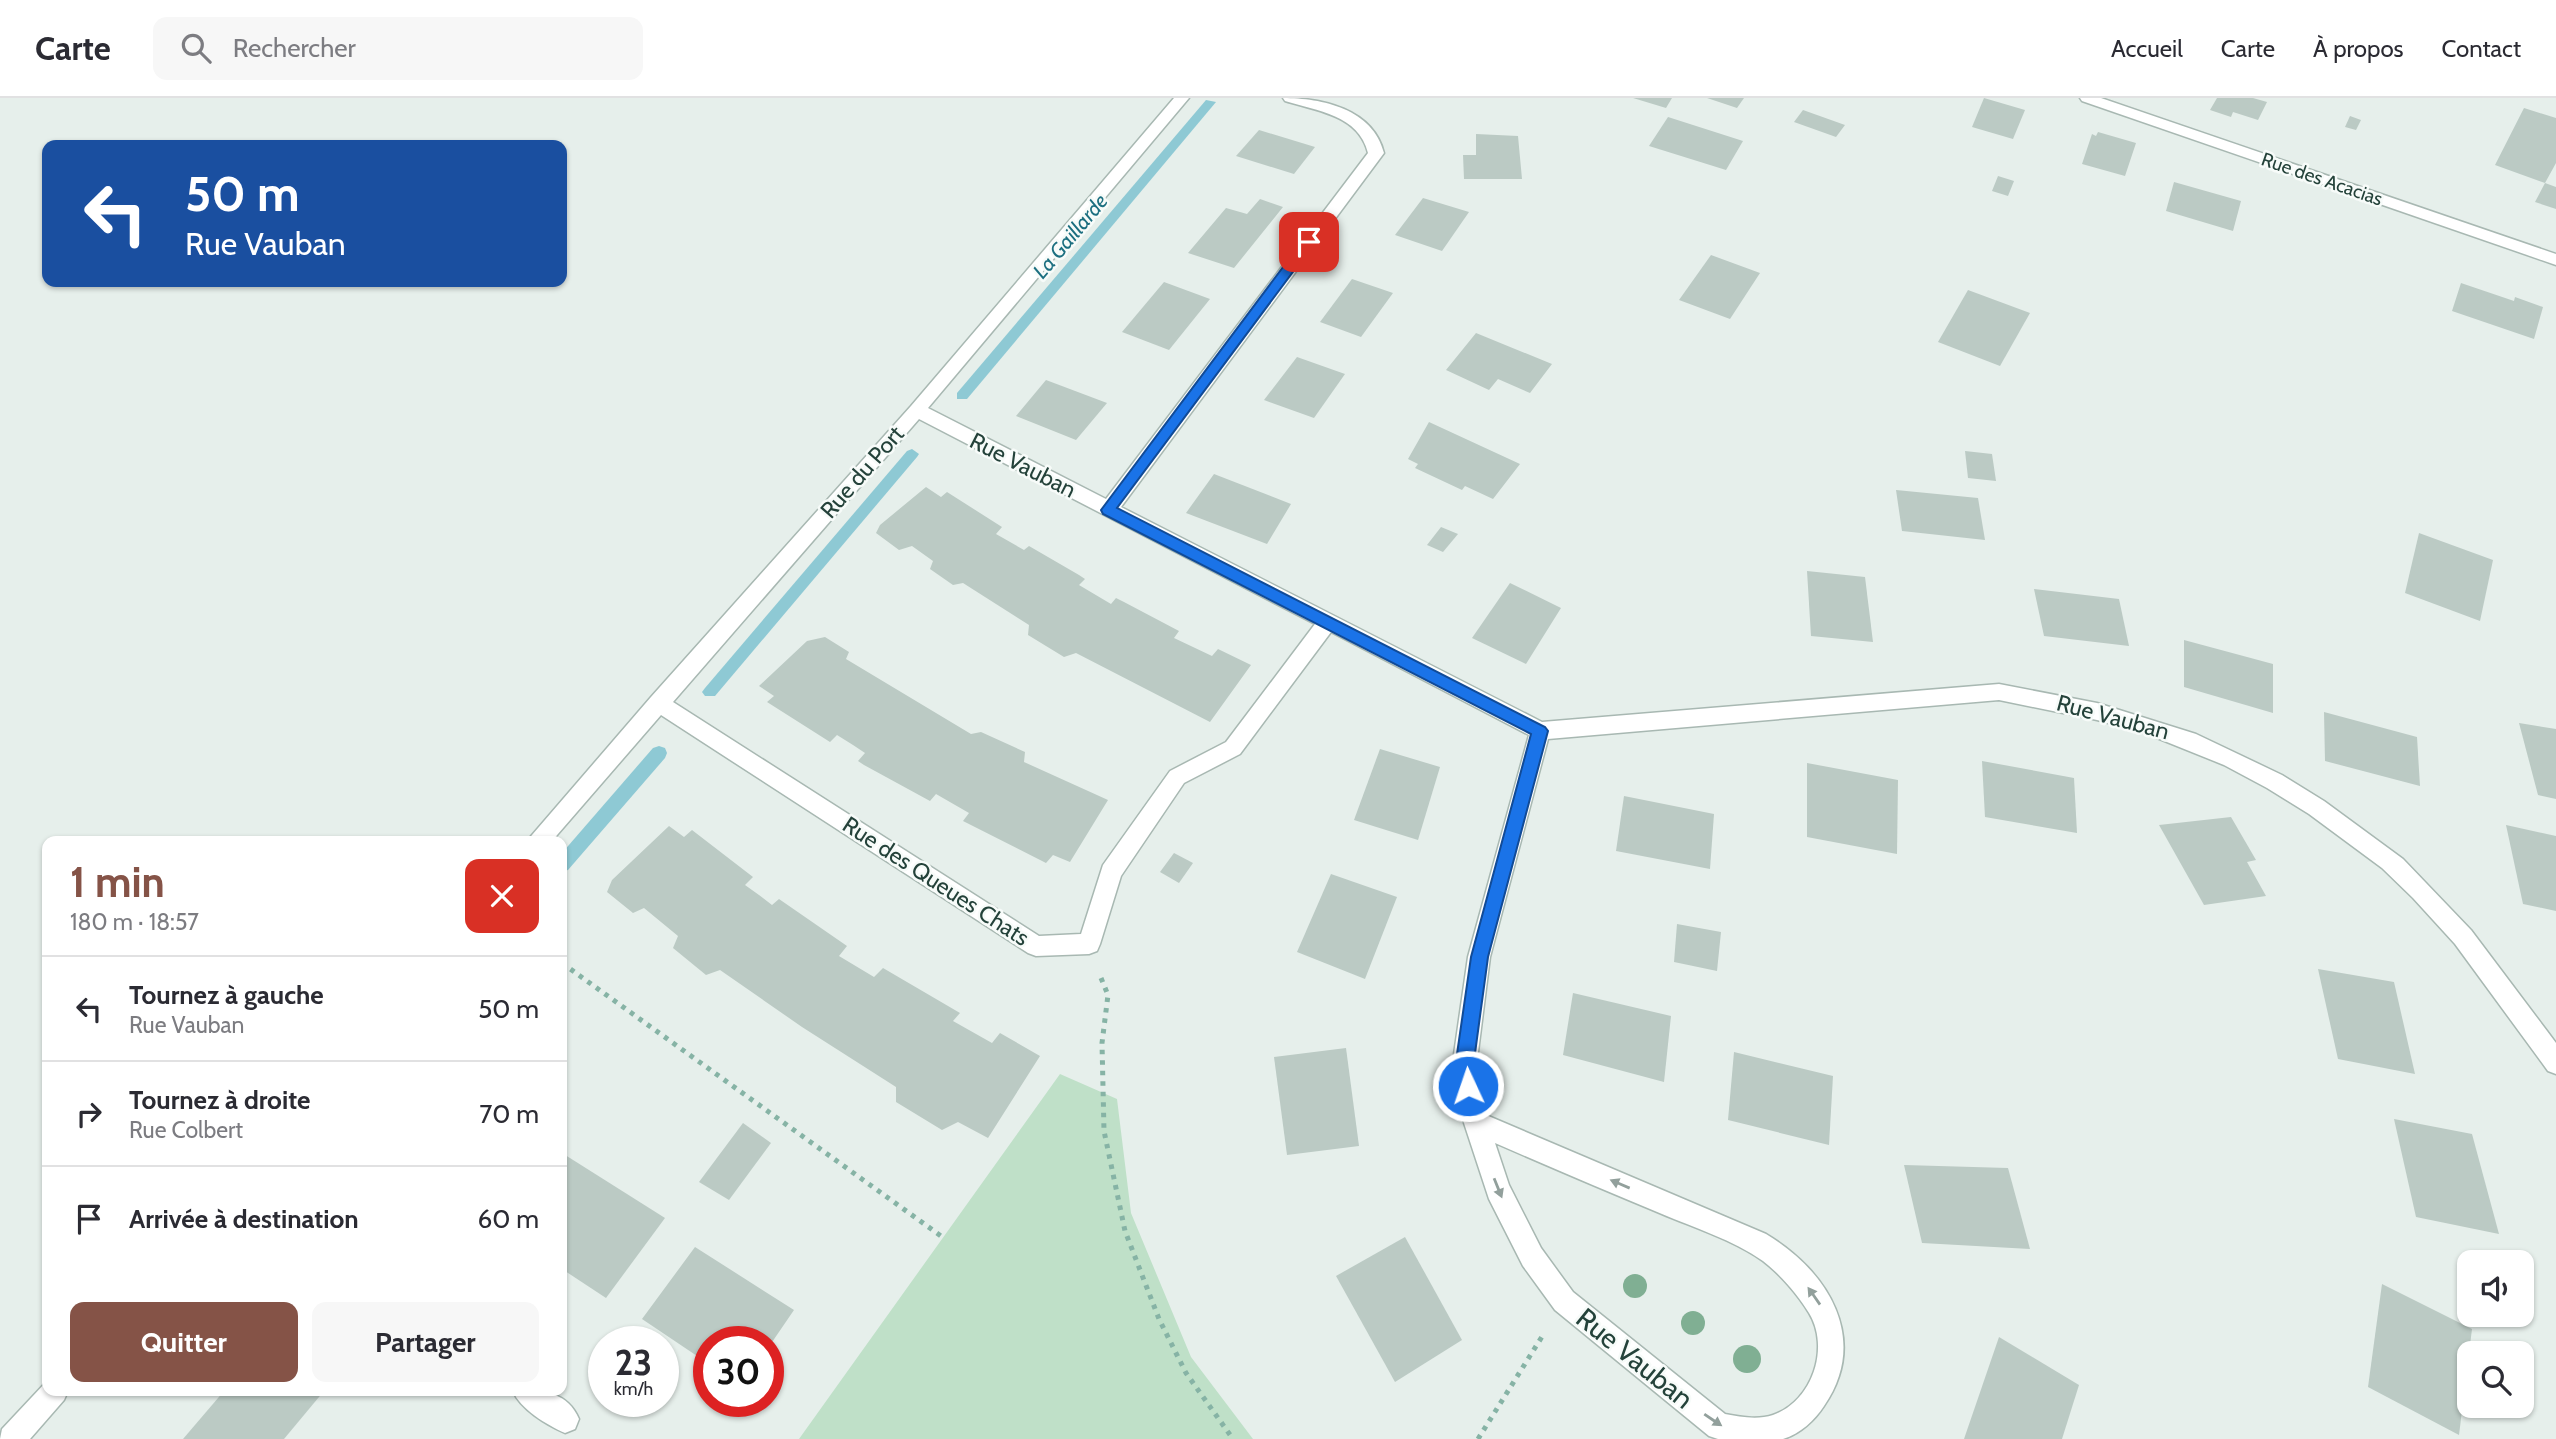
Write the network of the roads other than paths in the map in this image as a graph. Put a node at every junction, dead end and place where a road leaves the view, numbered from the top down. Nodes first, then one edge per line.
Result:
1 (1182, 98) edge
2 (1290, 98) edge
3 (2087, 98) edge
4 (2556, 260) edge
5 (917, 411) junction
6 (1108, 510) junction
7 (1327, 623) junction
8 (658, 703) junction
9 (1540, 731) junction
10 (542, 836) edge
11 (2556, 1063) edge
12 (1476, 1123) junction
13 (51, 1396) edge
14 (533, 1396) edge
15 (565, 1419) dead end
16 (12, 1439) edge

1 - 5 street, Rue du Port
2 - 6 street
3 - 4 street, Rue des Acacias
5 - 6 street, Rue Vauban
5 - 8 street, Rue du Port
6 - 7 street, Rue Vauban
7 - 8 street, Rue des Queues Chats
7 - 9 street, Rue Vauban
8 - 10 street, Rue du Port
9 - 11 street, Rue Vauban
9 - 12 street, Rue Vauban
12 -> 12 street, Rue Vauban
13 - 16 street
14 - 15 street

